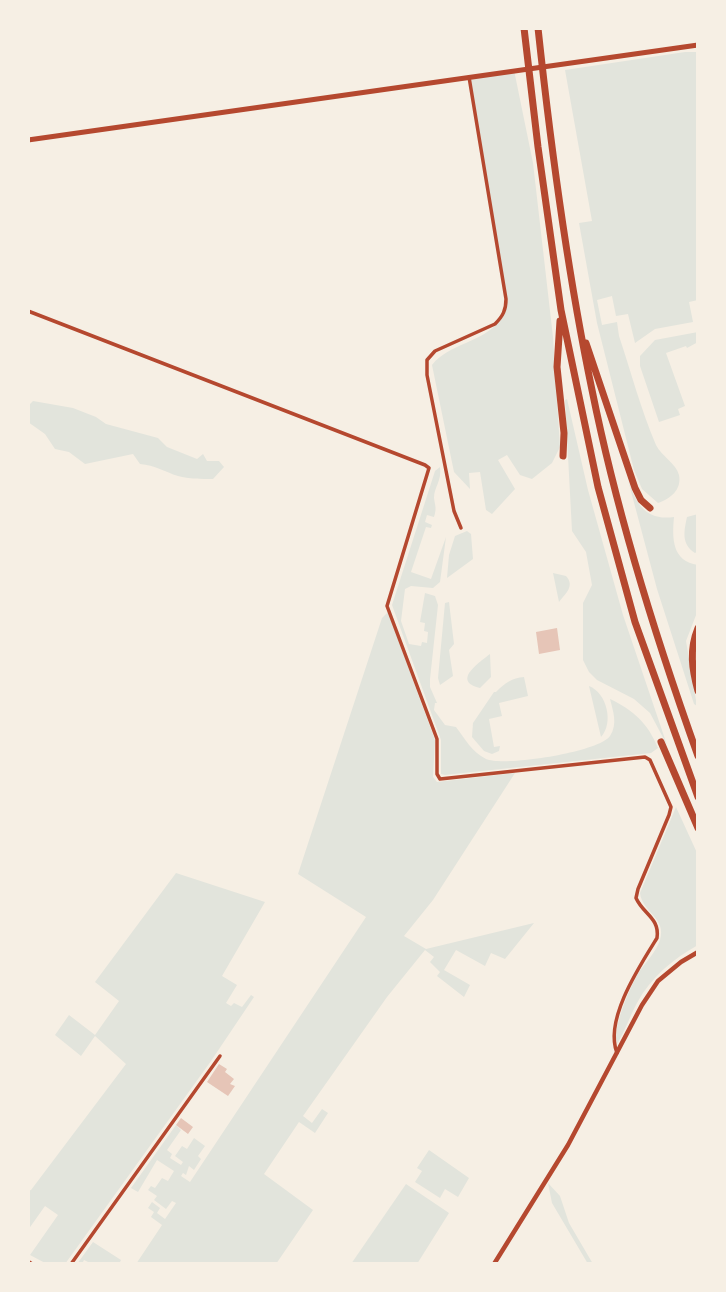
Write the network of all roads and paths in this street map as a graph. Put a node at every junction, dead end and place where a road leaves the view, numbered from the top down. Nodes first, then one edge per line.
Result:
1 (524, 28) edge
2 (538, 28) edge
3 (698, 45) edge
4 (470, 77) junction
5 (28, 140) edge
6 (561, 310) junction
7 (28, 311) edge
8 (578, 320) junction
9 (563, 456) dead end
10 (650, 508) dead end
11 (461, 528) dead end
12 (698, 628) edge
13 (698, 691) edge
14 (661, 742) dead end
15 (698, 755) edge
16 (698, 797) edge
17 (698, 828) edge
18 (698, 951) edge
19 (617, 1055) junction
20 (219, 1056) dead end
21 (71, 1264) edge
22 (494, 1264) edge

1 - 6 highway
2 - 8 highway
3 - 4 main road
4 - 5 main road
4 - 11 street
6 - 9 highway
6 - 16 highway
7 - 19 street
8 - 10 highway
8 - 15 highway
12 - 13 highway
14 - 17 highway
18 - 19 street
19 - 22 street
20 - 21 street

